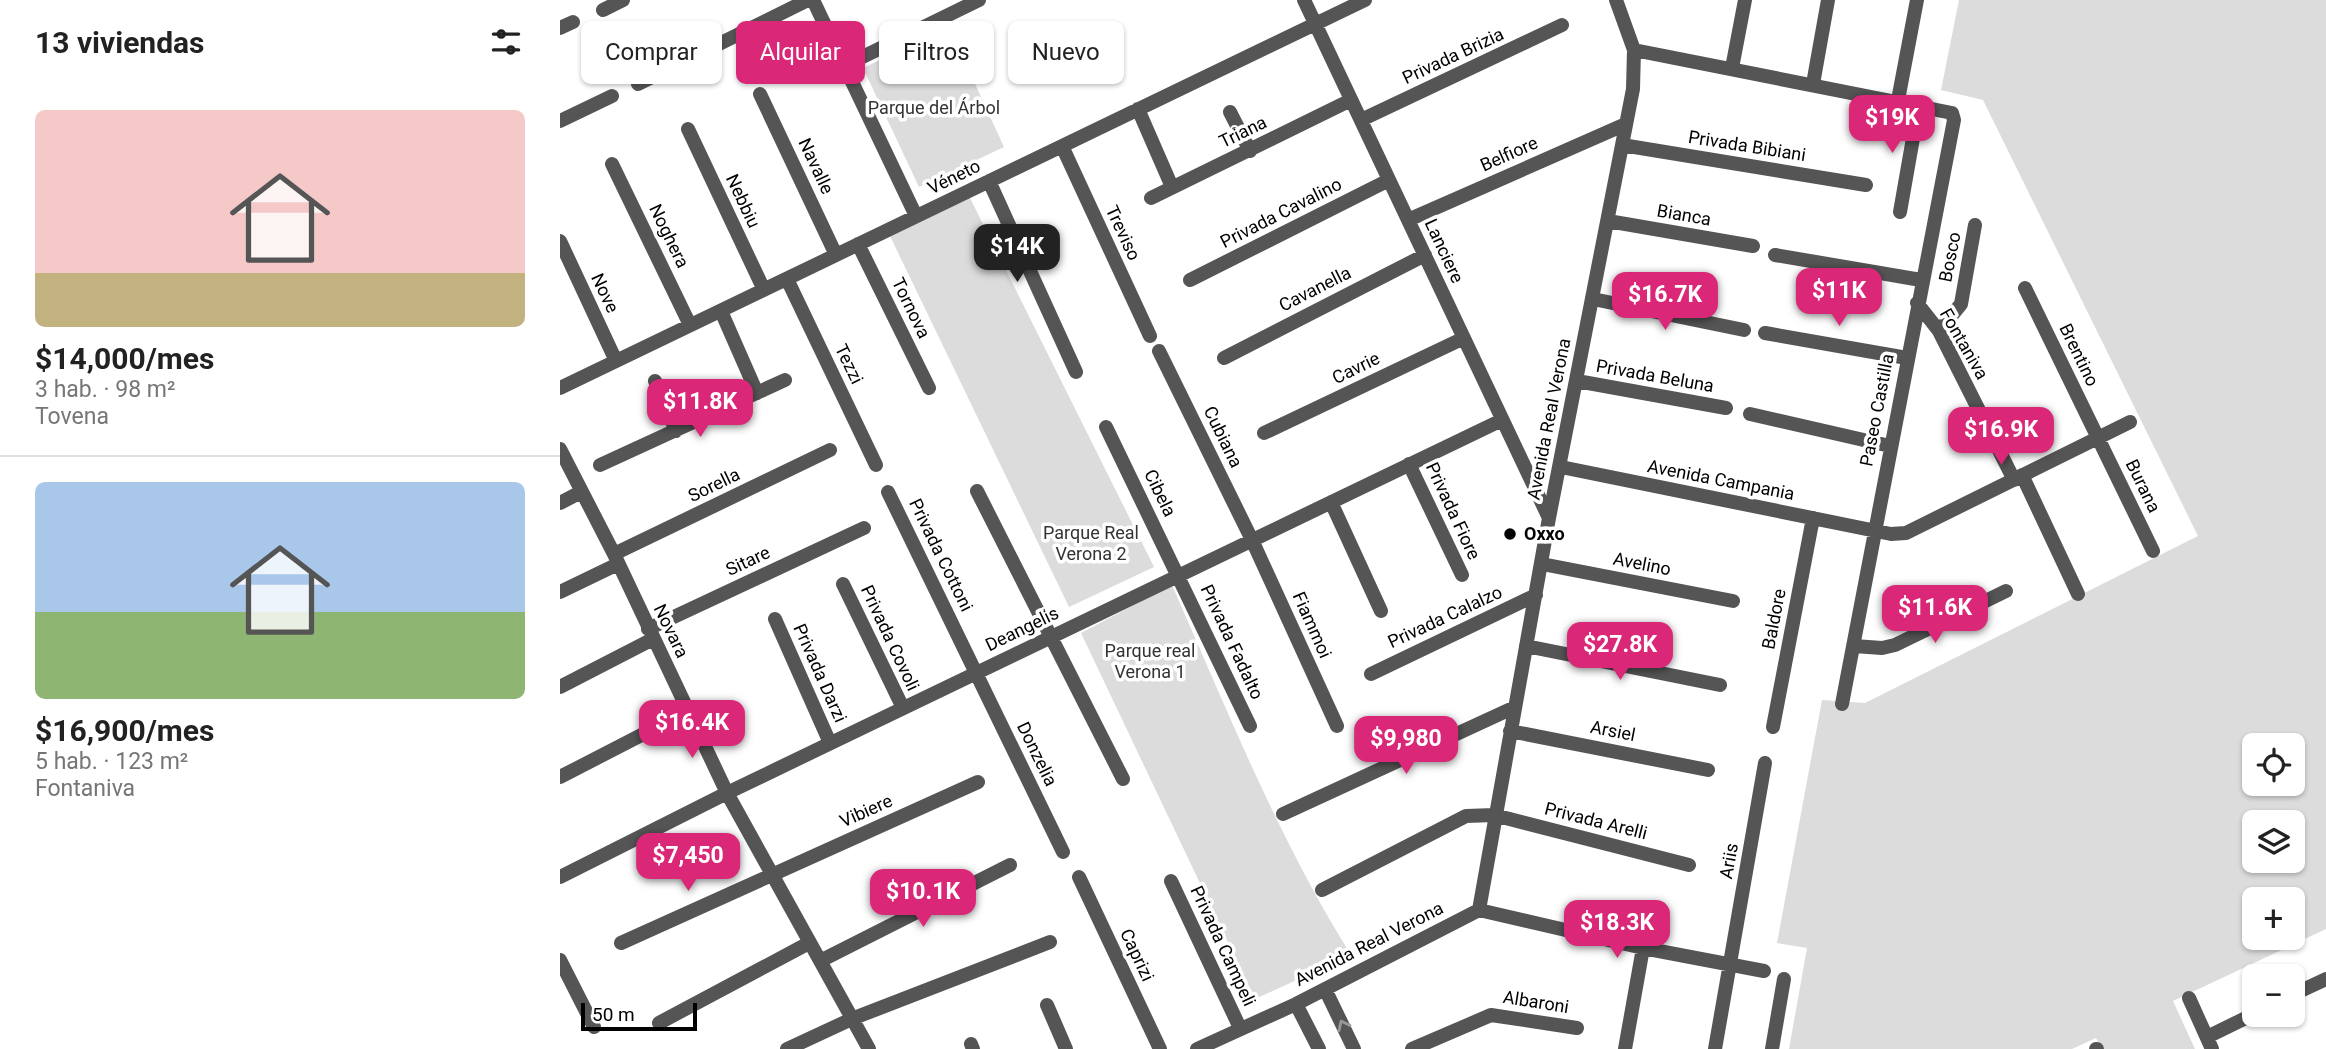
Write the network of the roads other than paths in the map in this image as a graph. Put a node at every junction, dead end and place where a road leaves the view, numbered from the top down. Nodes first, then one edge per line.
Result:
1 (623, 0) edge
2 (810, 0) edge
3 (979, 0) edge
4 (1304, 0) edge
5 (1365, 0) edge
6 (1616, 0) edge
7 (1745, 0) edge
8 (1829, 0) edge
9 (1917, 0) edge
10 (603, 10) dead end
11 (821, 21) edge
12 (1315, 24) junction
13 (1562, 25) dead end
14 (722, 43) edge
15 (1634, 50) junction
16 (865, 56) edge
17 (1732, 68) junction
18 (853, 84) edge
19 (1813, 84) junction
20 (760, 94) dead end
21 (612, 96) dead end
22 (1351, 100) junction
23 (1898, 100) junction
24 (1919, 104) junction
25 (1138, 110) junction
26 (1230, 112) dead end
27 (1361, 120) junction
28 (560, 121) edge
29 (1626, 124) junction
30 (688, 129) dead end
31 (1622, 145) junction
32 (1062, 146) junction
33 (1250, 150) junction
34 (612, 164) dead end
35 (1389, 180) junction
36 (989, 181) junction
37 (1866, 185) dead end
38 (1172, 187) junction
39 (1151, 198) dead end
40 (1900, 212) dead end
41 (916, 216) junction
42 (1408, 220) junction
43 (1608, 221) junction
44 (1975, 225) dead end
45 (560, 241) edge
46 (858, 244) junction
47 (1753, 246) dead end
48 (836, 255) junction
49 (1425, 255) junction
50 (1774, 255) dead end
51 (786, 279) junction
52 (1921, 280) junction
53 (1190, 281) dead end
54 (2025, 288) dead end
55 (764, 290) junction
56 (1593, 299) junction
57 (1917, 303) junction
58 (721, 310) junction
59 (690, 325) junction
60 (1744, 330) dead end
61 (1939, 331) junction
62 (1765, 333) dead end
63 (1150, 336) dead end
64 (1464, 338) junction
65 (1159, 351) dead end
66 (1224, 358) dead end
67 (1907, 358) junction
68 (616, 361) junction
69 (1076, 372) dead end
70 (785, 380) dead end
71 (655, 381) dead end
72 (1577, 381) junction
73 (560, 388) edge
74 (929, 388) dead end
75 (757, 393) junction
76 (1726, 408) dead end
77 (1750, 414) dead end
78 (1502, 419) junction
79 (2130, 422) dead end
80 (1106, 428) dead end
81 (676, 431) junction
82 (1265, 433) dead end
83 (2098, 438) junction
84 (1890, 446) junction
85 (560, 449) edge
86 (830, 450) dead end
87 (1409, 464) junction
88 (876, 465) dead end
89 (600, 466) dead end
90 (1561, 467) junction
91 (2018, 477) junction
92 (977, 491) dead end
93 (581, 492) junction
94 (888, 492) dead end
95 (1331, 502) junction
96 (560, 503) edge
97 (1549, 518) junction
98 (1813, 518) junction
99 (864, 528) dead end
100 (1874, 531) junction
101 (1252, 540) junction
102 (2153, 551) dead end
103 (616, 559) junction
104 (1542, 564) junction
105 (1179, 575) junction
106 (1462, 575) dead end
107 (844, 584) dead end
108 (2006, 590) dead end
109 (560, 592) edge
110 (2078, 594) dead end
111 (1536, 595) junction
112 (1734, 601) dead end
113 (1381, 611) dead end
114 (775, 619) dead end
115 (650, 634) junction
116 (1051, 637) junction
117 (1526, 646) junction
118 (1854, 646) junction
119 (977, 672) junction
120 (1371, 674) dead end
121 (1720, 685) dead end
122 (560, 687) edge
123 (1842, 704) dead end
124 (1514, 707) junction
125 (903, 708) junction
126 (688, 710) junction
127 (1251, 726) dead end
128 (1337, 726) dead end
129 (1773, 727) dead end
130 (1510, 731) junction
131 (830, 743) junction
132 (1765, 763) dead end
133 (1708, 770) dead end
134 (560, 777) edge
135 (1124, 779) dead end
136 (978, 782) dead end
137 (727, 793) junction
138 (1283, 814) dead end
139 (1494, 815) junction
140 (1063, 852) dead end
141 (1010, 865) dead end
142 (1689, 865) dead end
143 (770, 875) junction
144 (560, 877) edge
145 (1079, 877) dead end
146 (1171, 881) dead end
147 (1322, 890) dead end
148 (1479, 909) junction
149 (1050, 942) dead end
150 (621, 943) dead end
151 (809, 943) junction
152 (1643, 948) junction
153 (560, 960) edge
154 (820, 961) junction
155 (1731, 965) junction
156 (1764, 971) dead end
157 (1784, 979) dead end
158 (2326, 979) edge
159 (1325, 989) junction
160 (2305, 989) edge
161 (2189, 998) dead end
162 (1296, 1003) junction
163 (1047, 1005) dead end
164 (854, 1018) junction
165 (2242, 1022) edge
166 (659, 1023) dead end
167 (594, 1027) dead end
168 (1240, 1028) junction
169 (1577, 1028) dead end
170 (2210, 1043) edge
171 (787, 1049) edge
172 (869, 1049) edge
173 (1066, 1049) edge
174 (1160, 1049) edge
175 (1197, 1049) edge
176 (1319, 1049) edge
177 (1354, 1049) edge
178 (1412, 1049) edge
179 (1625, 1049) edge
180 (1715, 1049) edge
181 (1772, 1049) edge

1 - 10 street
2 - 11 street
2 - 14 street
3 - 16 street
4 - 12 street, Lanciere
5 - 12 street, Véneto
6 - 15 street, Avenida Real Verona
7 - 17 street
8 - 19 street
9 - 23 street
12 - 22 street, Lanciere
12 - 25 street, Véneto
13 - 27 street, Privada Brizia
15 - 17 street, Paseo Castilla
15 - 29 street, Avenida Real Verona
17 - 19 street, Paseo Castilla
18 - 41 street
19 - 23 street, Paseo Castilla
20 - 48 street, Navalle
21 - 28 street
22 - 27 street, Lanciere
22 - 33 street, Triana
23 - 24 street, Paseo Castilla
24 - 40 street
24 - 52 street, Paseo Castilla
25 - 32 street, Véneto
25 - 38 street
26 - 33 street
27 - 35 street, Lanciere
29 - 31 street, Avenida Real Verona
29 - 42 street, Belfiore
30 - 55 street, Nebbiu
31 - 37 street, Privada Bibiani
31 - 43 street, Avenida Real Verona
32 - 36 street, Véneto
32 - 63 street, Treviso
33 - 38 street, Triana
34 - 59 street, Noghera
35 - 42 street, Lanciere
35 - 53 street, Privada Cavalino
36 - 41 street, Véneto
36 - 69 street
38 - 39 street, Triana
41 - 46 street, Véneto
42 - 49 street, Lanciere
43 - 47 street, Bianca
43 - 56 street, Avenida Real Verona
44 - 61 street, Bosco
45 - 68 street, Nove
46 - 48 street, Véneto
46 - 74 street, Tornova
48 - 51 street, Véneto
49 - 64 street, Lanciere
49 - 66 street, Cavanella
50 - 52 street
51 - 55 street, Véneto
51 - 88 street, Tezzi
52 - 57 street, Paseo Castilla
54 - 83 street, Brentino
55 - 58 street, Véneto
56 - 60 street
56 - 72 street, Avenida Real Verona
57 - 61 street, Fontaniva
57 - 67 street, Paseo Castilla
58 - 59 street, Véneto
58 - 75 street
59 - 68 street, Véneto
61 - 91 street, Fontaniva
62 - 67 street
64 - 78 street, Lanciere
64 - 82 street, Cavrie
65 - 101 street, Cubiana
67 - 84 street, Paseo Castilla
68 - 73 street, Véneto
70 - 75 street
71 - 81 street
72 - 76 street, Privada Beluna
72 - 90 street, Avenida Real Verona
75 - 81 street
77 - 84 street
78 - 87 street, Deangelis
78 - 97 street, Lanciere
79 - 83 street, Avenida Campania
80 - 105 street, Cibela
81 - 89 street
83 - 91 street, Avenida Campania
83 - 102 street, Burana
84 - 100 street, Paseo Castilla
85 - 93 street, Novara
86 - 103 street, Sorella
87 - 95 street, Deangelis
87 - 106 street, Privada Fiore
90 - 97 street, Avenida Real Verona
90 - 98 street, Avenida Campania
91 - 100 street, Avenida Campania
91 - 110 street, Fontaniva
92 - 116 street
93 - 96 street
93 - 103 street, Novara
94 - 119 street, Privada Cottoni
95 - 101 street, Deangelis
95 - 113 street
97 - 104 street, Avenida Real Verona
98 - 100 street, Avenida Campania
98 - 129 street, Baldore
99 - 115 street, Sitare
100 - 118 street, Paseo Castilla
101 - 105 street, Deangelis
101 - 128 street, Fiammoi
103 - 109 street, Sorella
103 - 115 street, Novara
104 - 111 street, Avenida Real Verona
104 - 112 street, Avelino
105 - 116 street, Deangelis
105 - 127 street, Privada Fadalto
107 - 125 street, Privada Covoli
108 - 118 street
111 - 117 street, Avenida Real Verona
111 - 120 street, Privada Calalzo
114 - 131 street, Privada Darzi
115 - 122 street, Sitare
115 - 126 street, Novara
116 - 119 street, Deangelis
116 - 135 street
117 - 121 street
117 - 124 street, Avenida Real Verona
118 - 123 street, Paseo Castilla
119 - 125 street, Deangelis
119 - 140 street, Donzelia
124 - 130 street, Avenida Real Verona
124 - 138 street
125 - 131 street, Deangelis
126 - 134 street
126 - 137 street, Novara
130 - 133 street, Arsiel
130 - 139 street, Avenida Real Verona
131 - 137 street, Deangelis
132 - 155 street, Ariis
136 - 143 street, Vibiere
137 - 143 street, Novara
137 - 144 street, Deangelis
139 - 142 street, Privada Arelli
139 - 147 street
139 - 148 street, Avenida Real Verona
141 - 154 street
143 - 150 street, Vibiere
143 - 151 street, Novara
145 - 174 street, Caprizi
146 - 168 street, Privada Campeli
148 - 152 street
148 - 159 street, Avenida Real Verona
149 - 164 street
151 - 154 street, Novara
151 - 166 street
152 - 155 street
152 - 179 street
153 - 167 street
154 - 164 street, Novara
155 - 156 street
155 - 180 street, Ariis
157 - 181 street
158 - 160 street
159 - 162 street, Avenida Real Verona
177 -> 159 street
161 - 170 street
162 - 168 street, Avenida Real Verona
162 - 176 street
163 - 173 street
164 - 171 street
164 - 172 street, Novara
165 - 170 street
168 - 175 street, Avenida Real Verona
169 - 178 street, Albaroni

